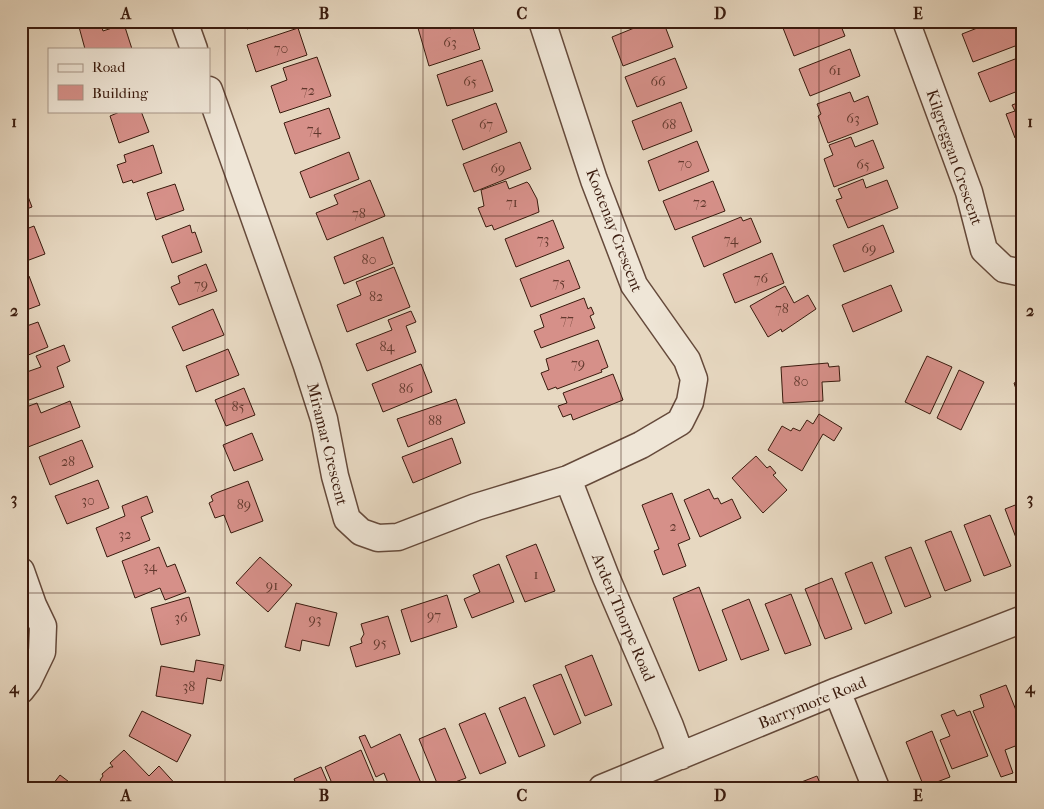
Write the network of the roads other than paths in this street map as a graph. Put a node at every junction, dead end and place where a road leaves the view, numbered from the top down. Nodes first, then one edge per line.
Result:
1 (184, 21) edge
2 (542, 21) edge
3 (906, 21) edge
4 (194, 48) edge
5 (210, 93) edge
6 (1023, 274) edge
7 (568, 479) junction
8 (21, 571) edge
9 (1023, 619) edge
10 (21, 690) edge
11 (838, 691) junction
12 (680, 756) junction
13 (602, 788) edge
14 (876, 788) edge

1 - 4 street
2 - 7 street, Kootenay Crescent
3 - 6 street, Kilgreggan Crescent
5 - 7 street, Miramar Crescent
7 - 12 street, Arden Thorpe Road
8 - 10 street
9 - 11 street, Barrymore Road
11 - 12 street, Barrymore Road
11 - 14 street
12 - 13 street, Barrymore Road

